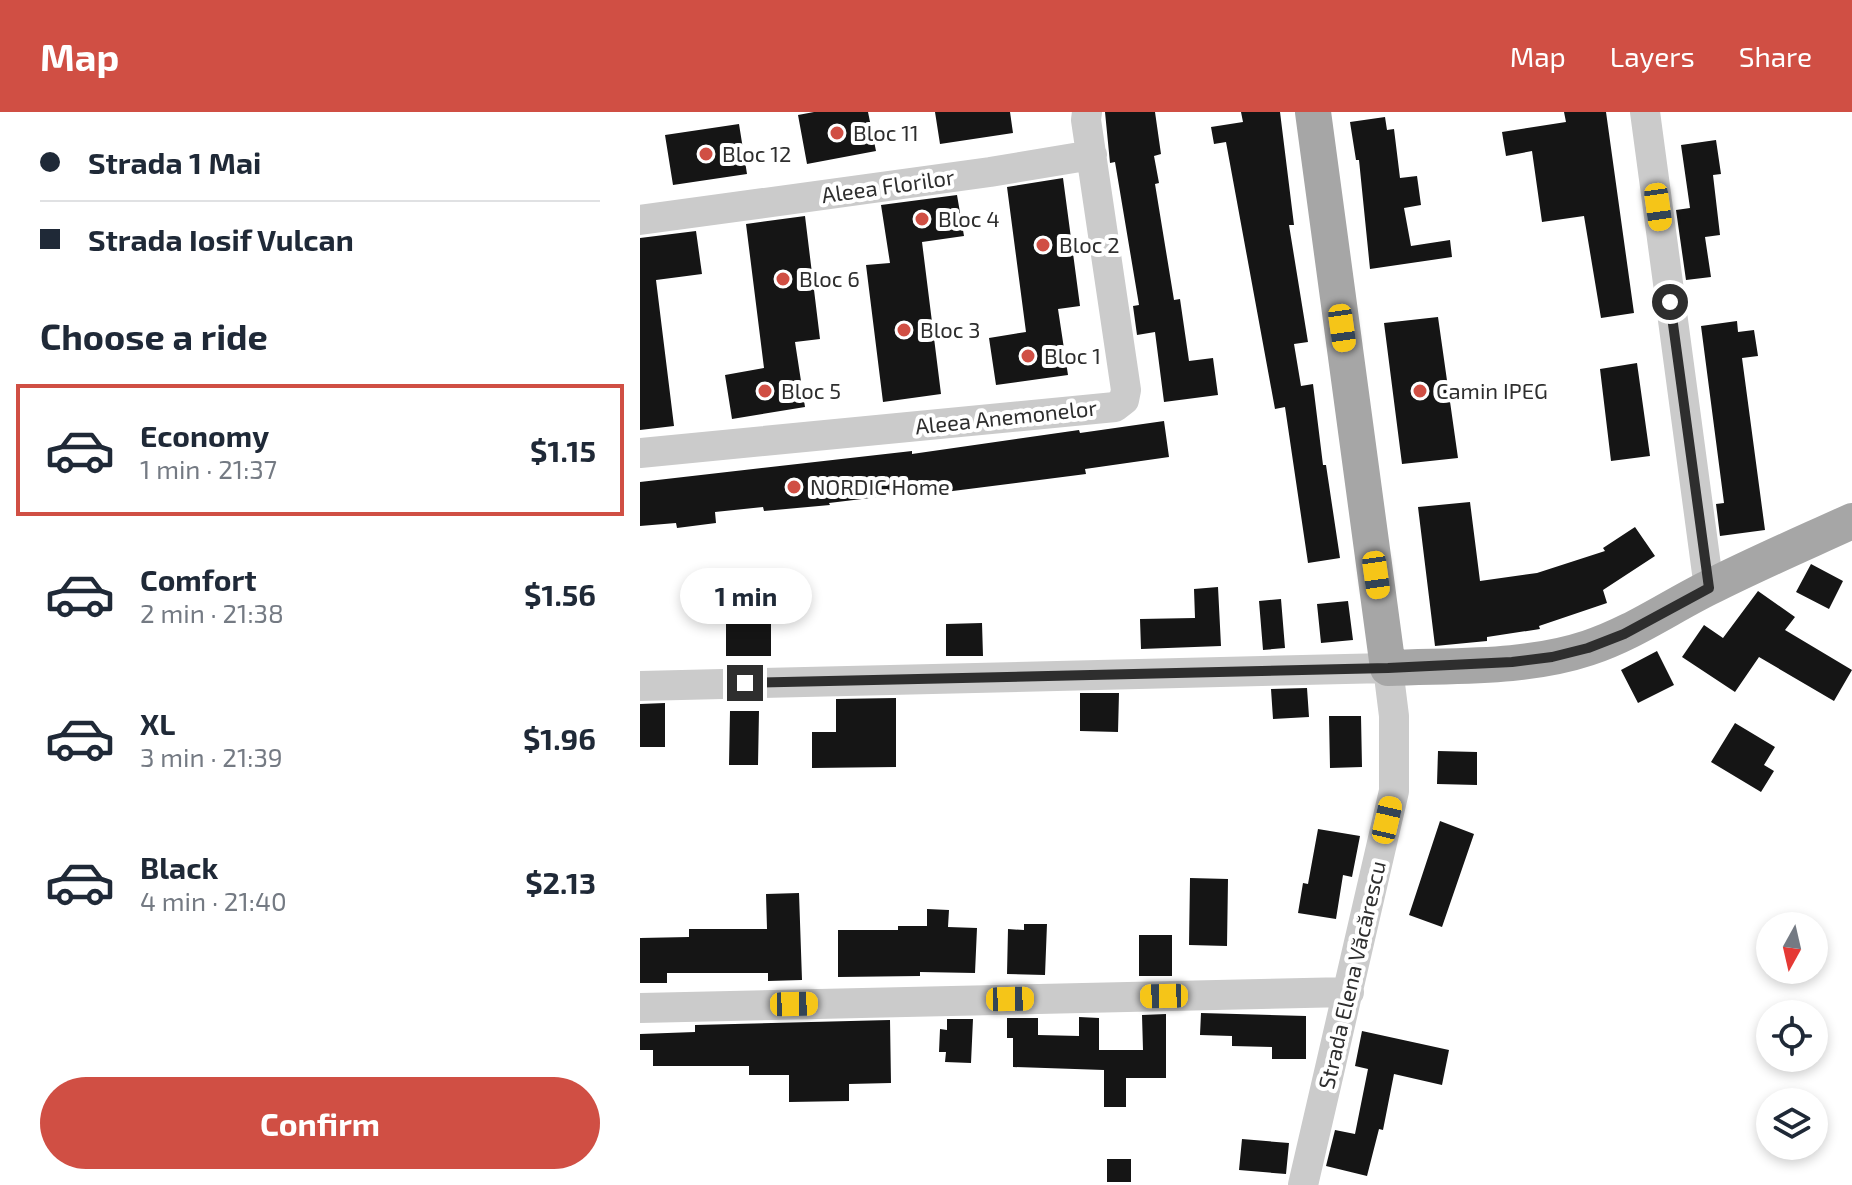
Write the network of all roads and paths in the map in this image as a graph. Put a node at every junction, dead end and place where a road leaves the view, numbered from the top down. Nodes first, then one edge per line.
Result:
1 (1087, 112) edge
2 (1313, 112) edge
3 (1645, 112) edge
4 (1092, 155) junction
5 (640, 220) edge
6 (640, 453) edge
7 (1852, 521) edge
8 (1709, 588) junction
9 (1388, 668) junction
10 (640, 686) edge
11 (1349, 992) junction
12 (640, 1008) edge
13 (1303, 1185) edge

1 - 4 street
2 - 9 main road
3 - 8 street
4 - 5 street, Aleea Florilor
4 - 6 street, Aleea Anemonelor
7 - 8 main road
8 - 9 main road
9 - 10 street
9 - 11 street, Strada Elena Văcărescu
11 - 12 street
11 - 13 street, Strada Elena Văcărescu

